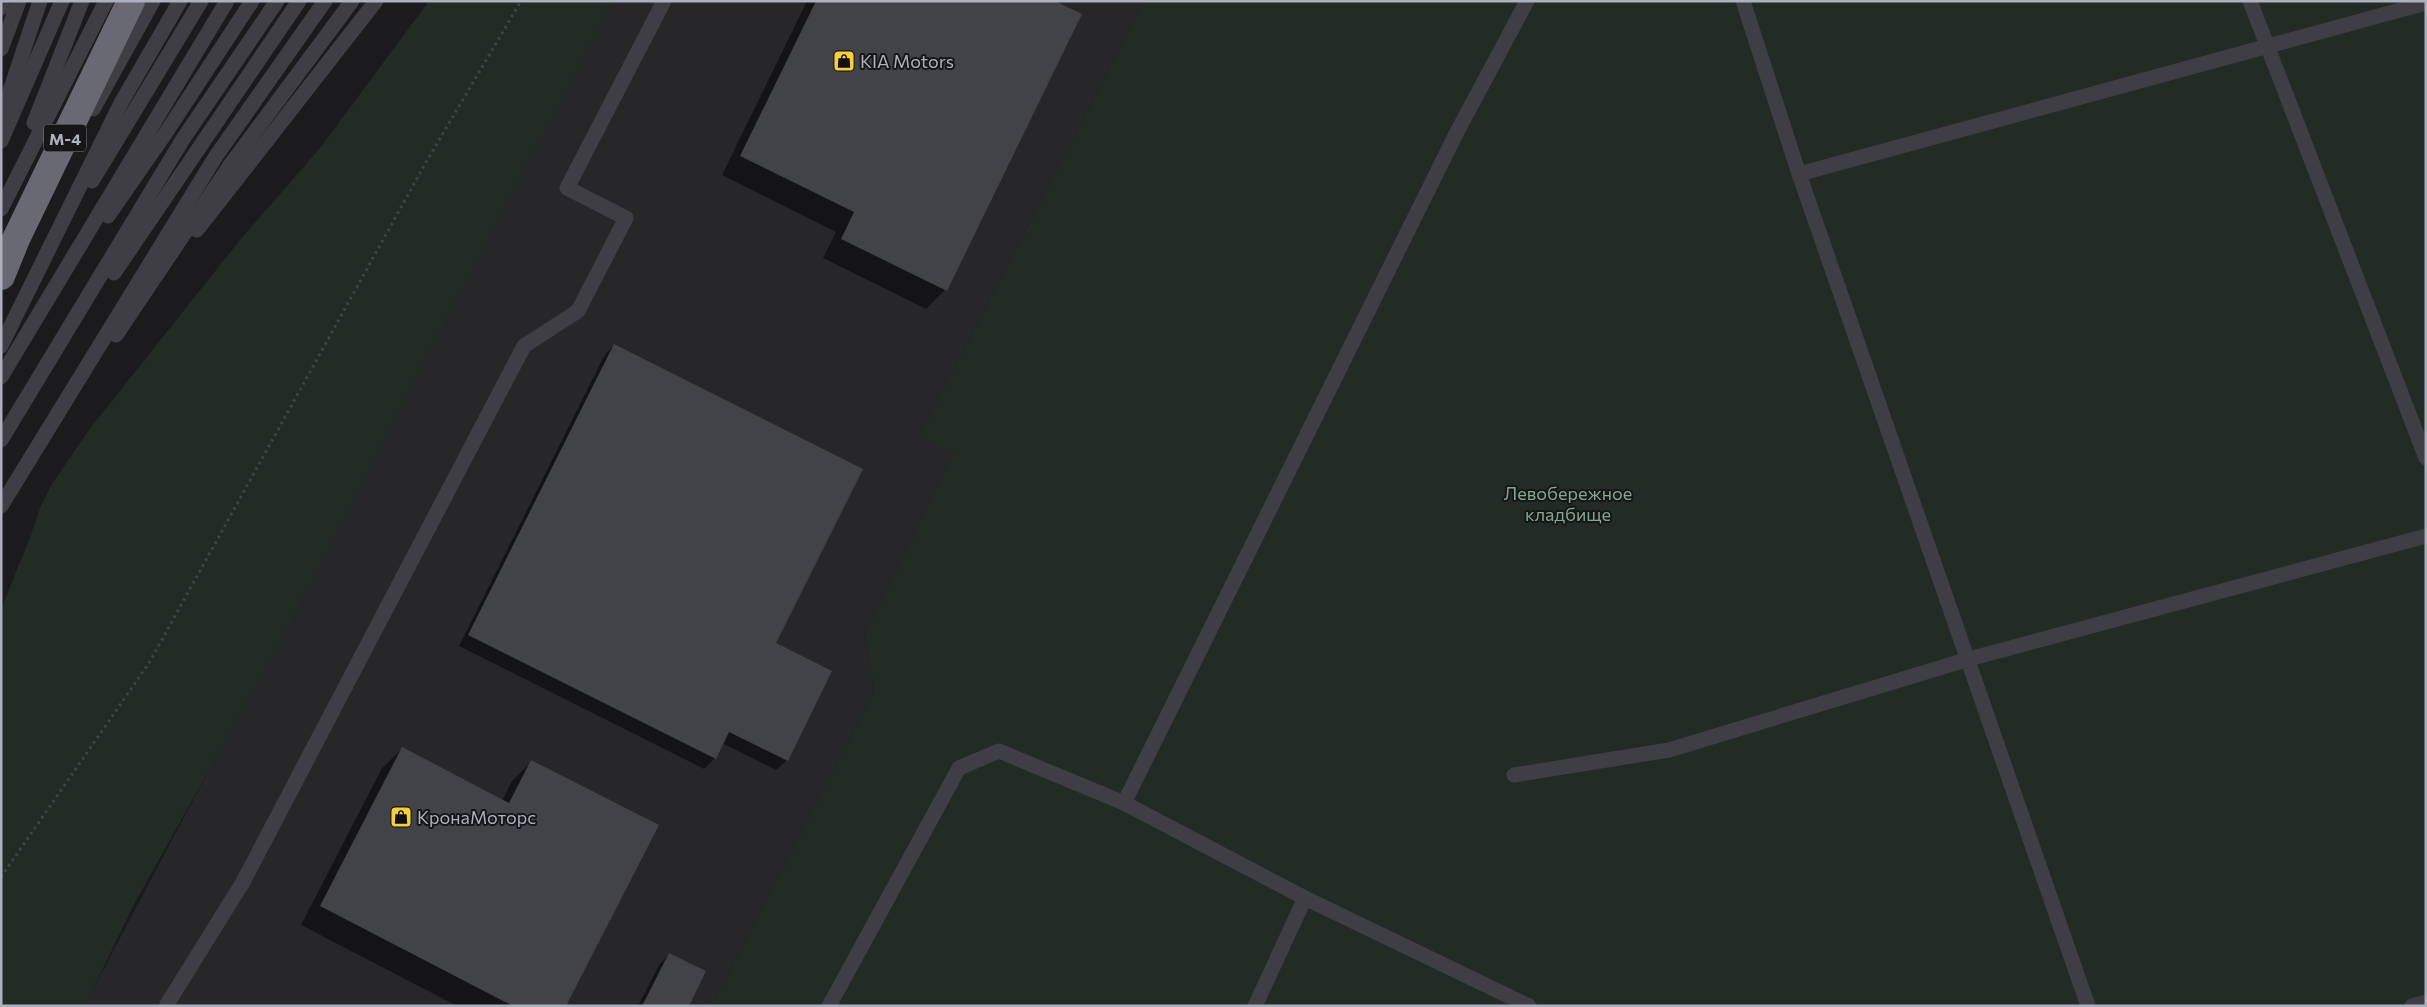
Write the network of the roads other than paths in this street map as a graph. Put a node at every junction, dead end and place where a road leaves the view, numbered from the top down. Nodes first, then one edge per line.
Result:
1 (3, 1) edge
2 (19, 1) edge
3 (40, 1) edge
4 (62, 1) edge
5 (82, 1) edge
6 (106, 1) edge
7 (131, 1) edge
8 (153, 1) edge
9 (180, 1) edge
10 (201, 1) edge
11 (227, 1) edge
12 (252, 1) edge
13 (276, 1) edge
14 (299, 1) edge
15 (325, 1) edge
16 (352, 1) edge
17 (376, 1) edge
18 (664, 1) edge
19 (1526, 1) edge
20 (1743, 1) edge
21 (2250, 1) edge
22 (2426, 3) edge
23 (1, 8) edge
24 (2266, 47) junction
25 (1, 49) edge
26 (1, 118) edge
27 (1, 141) edge
28 (1799, 174) junction
29 (1, 209) edge
30 (16, 239) junction
31 (37, 270) junction
32 (1, 276) edge
33 (47, 303) junction
34 (134, 310) junction
35 (1, 346) edge
36 (1, 377) edge
37 (10, 425) junction
38 (1, 440) edge
39 (38, 444) junction
40 (2426, 458) edge
41 (1, 506) edge
42 (2426, 536) edge
43 (1969, 659) junction
44 (1514, 776) dead end
45 (1124, 804) junction
46 (1305, 898) junction
47 (2426, 1002) edge
48 (166, 1006) edge
49 (829, 1006) edge
50 (1255, 1006) edge
51 (1529, 1006) edge
52 (2088, 1006) edge
53 (2412, 1006) edge

1 - 23 lane
2 - 25 lane
3 - 26 lane
4 - 27 lane
5 - 29 lane
6 - 29 lane
7 - 30 highway, М-4
8 - 30 lane
9 - 31 lane
10 - 31 lane
11 - 33 lane
12 - 33 lane
13 - 37 lane
14 - 37 lane
15 - 39 lane
16 - 34 lane
17 - 34 lane
18 - 48 lane
19 - 45 lane
20 - 28 lane
21 - 24 lane
22 - 24 lane
24 - 28 lane
24 - 40 lane
28 - 43 lane
30 - 32 highway, М-4
31 - 35 lane
33 - 36 lane
34 - 39 lane
37 - 38 lane
39 - 41 lane
42 - 43 lane
43 - 44 lane
43 - 52 lane
45 - 46 lane
45 - 49 lane
46 - 50 lane
46 - 51 lane
47 - 53 lane

